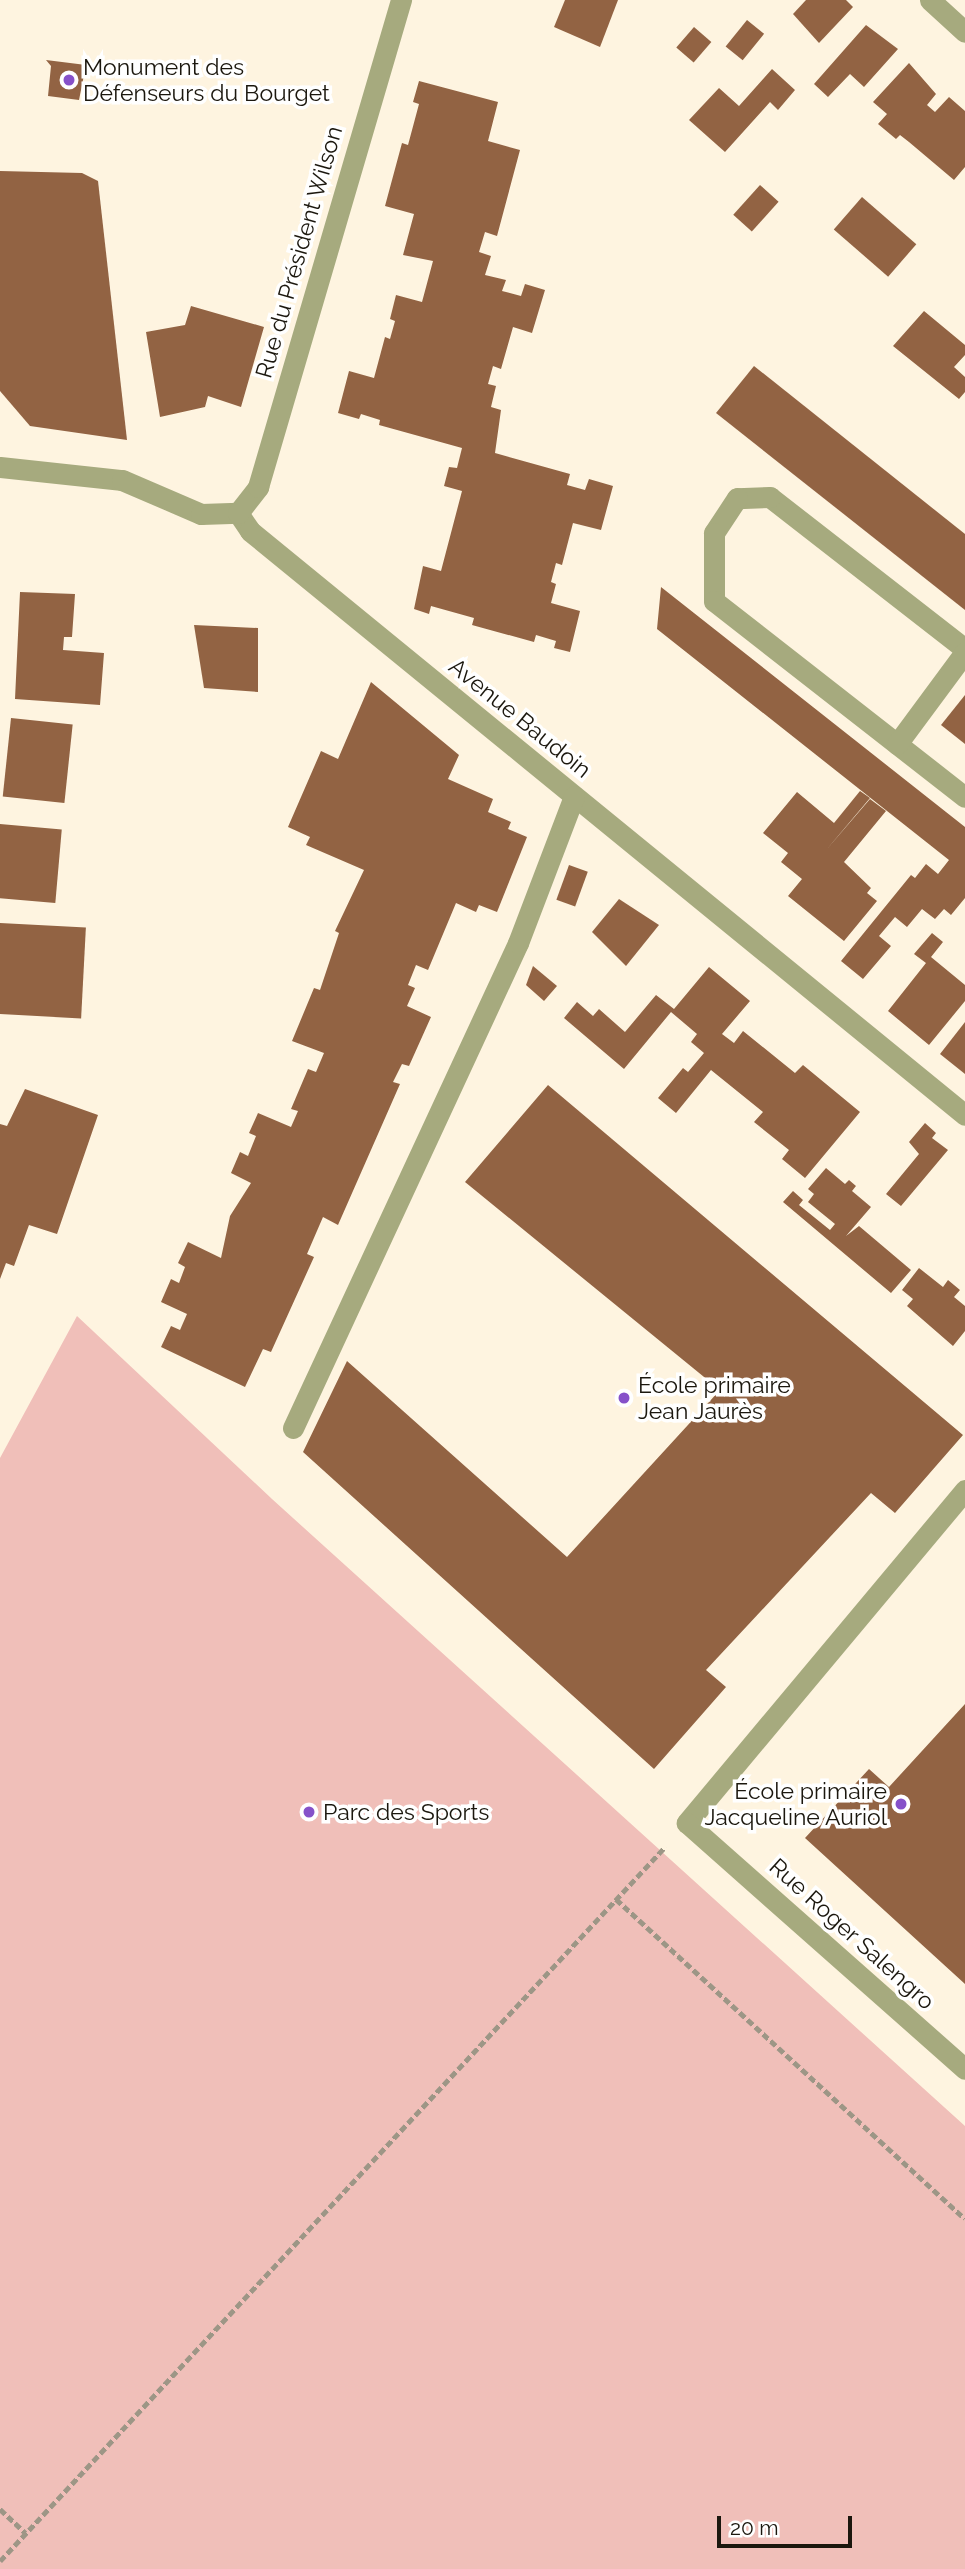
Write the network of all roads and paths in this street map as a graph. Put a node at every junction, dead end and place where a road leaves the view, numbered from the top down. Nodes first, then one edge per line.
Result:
1 (401, 0) edge
2 (930, 0) edge
3 (965, 32) edge
4 (0, 467) edge
5 (238, 513) junction
6 (965, 651) edge
7 (897, 744) junction
8 (574, 796) junction
9 (965, 797) edge
10 (965, 1115) edge
11 (293, 1428) dead end
12 (965, 1490) edge
13 (687, 1823) junction
14 (616, 1899) junction
15 (965, 2069) edge
16 (965, 2219) edge
17 (0, 2509) edge
18 (26, 2533) junction
19 (0, 2561) edge

1 - 5 street, Rue du Président Wilson
2 - 3 street
4 - 5 street
5 - 8 street, Avenue Baudoin
6 - 7 street
6 - 7 street
7 - 9 street
8 - 10 street, Avenue Baudoin
8 - 11 street
12 - 13 street
13 - 14 path
13 - 15 street, Rue Roger Salengro
14 - 16 path
14 - 18 path
17 - 18 path
18 - 19 path

